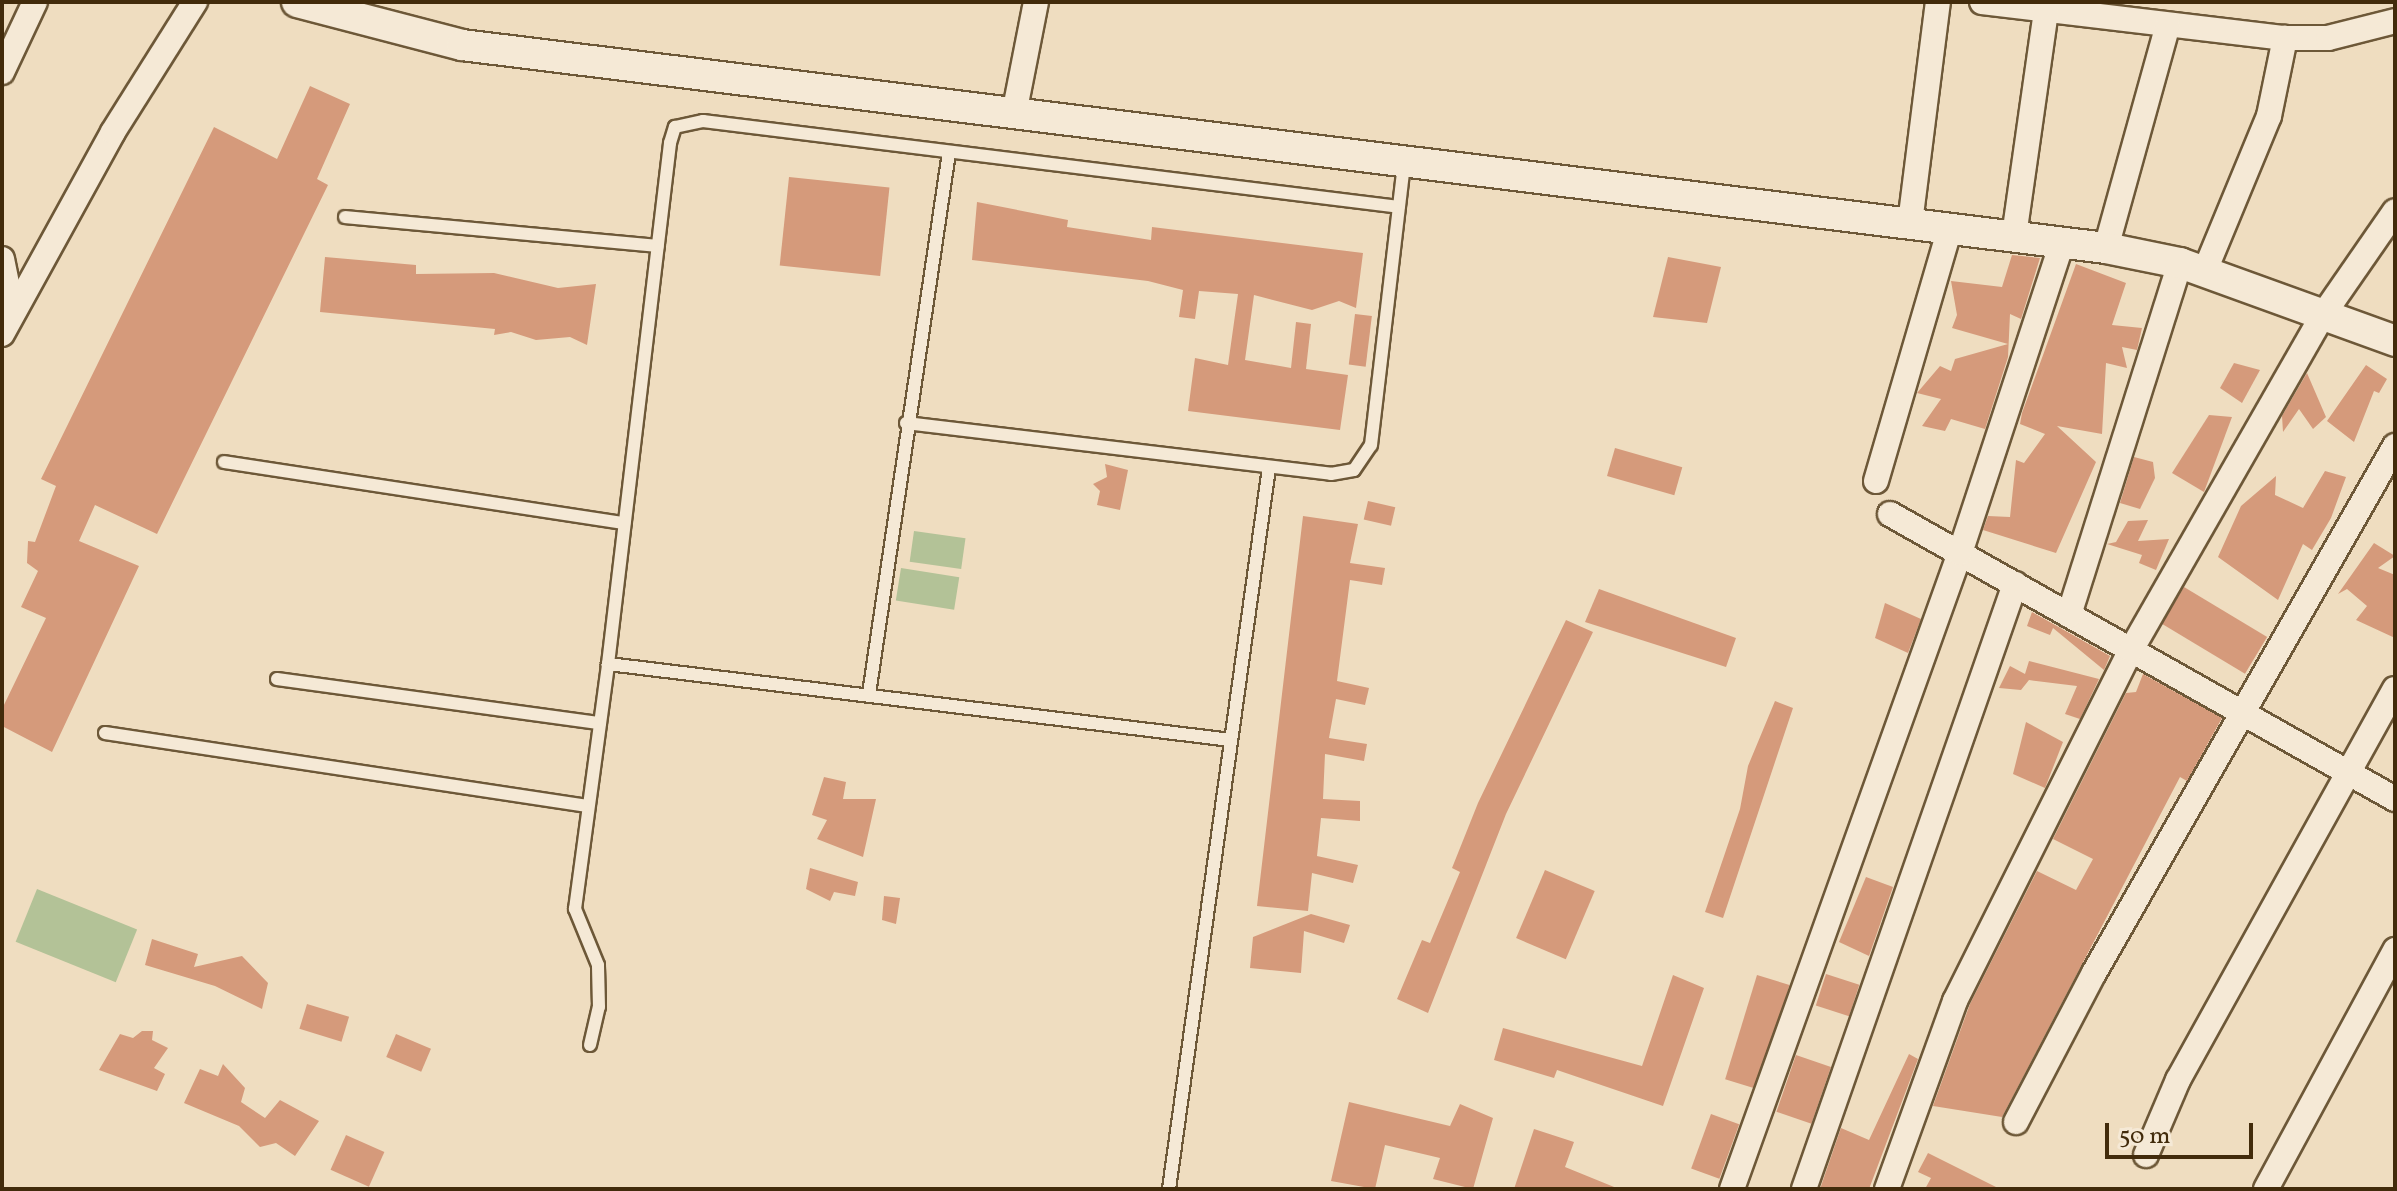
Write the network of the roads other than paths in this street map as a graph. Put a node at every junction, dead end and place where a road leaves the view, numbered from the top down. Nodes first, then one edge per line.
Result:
1 (35, 2) edge
2 (195, 2) edge
3 (297, 2) edge
4 (1036, 2) edge
5 (1938, 2) edge
6 (1982, 2) edge
7 (2046, 11) junction
8 (2395, 21) edge
9 (2168, 25) junction
10 (2285, 38) junction
11 (2, 72) edge
12 (1015, 109) junction
13 (949, 152) junction
14 (1404, 163) junction
15 (1399, 207) junction
16 (2395, 211) edge
17 (345, 217) dead end
18 (1910, 223) junction
19 (1950, 228) junction
20 (2014, 236) junction
21 (2062, 242) junction
22 (658, 246) junction
23 (2106, 248) junction
24 (2, 259) edge
25 (2192, 268) junction
26 (12, 308) junction
27 (2323, 315) junction
28 (2, 334) edge
29 (2395, 341) edge
30 (906, 423) junction
31 (2395, 446) edge
32 (224, 462) dead end
33 (1269, 467) junction
34 (1876, 481) dead end
35 (1890, 514) dead end
36 (624, 523) junction
37 (1960, 553) junction
38 (2015, 584) junction
39 (2069, 615) junction
40 (2131, 650) junction
41 (608, 664) junction
42 (277, 679) dead end
43 (2395, 689) edge
44 (869, 694) junction
45 (2240, 711) junction
46 (600, 723) junction
47 (105, 733) dead end
48 (1231, 740) junction
49 (2349, 773) junction
50 (2395, 799) edge
51 (588, 806) junction
52 (2395, 950) edge
53 (590, 1045) dead end
54 (2016, 1122) dead end
55 (2146, 1155) dead end
56 (1169, 1189) edge
57 (1732, 1189) edge
58 (1804, 1189) edge
59 (1887, 1189) edge
60 (2266, 1189) edge

1 - 11 street
2 - 26 street
3 - 12 street
4 - 12 street
5 - 18 street
6 - 7 street
7 - 9 street
7 - 20 street
8 - 10 street
9 - 10 street
9 - 23 street
10 - 25 street
12 - 14 street
13 - 15 lane
13 - 22 lane
13 - 30 lane
14 - 15 lane
14 - 18 street
15 - 33 lane
16 - 27 street
17 - 22 lane
18 - 19 street
19 - 20 street
19 - 34 street
20 - 21 street
21 - 23 street
21 - 37 street
22 - 36 lane
23 - 25 street
24 - 26 street
25 - 27 street
25 - 39 street
26 - 28 street
27 - 29 street
27 - 40 street
30 - 33 lane
30 - 44 lane
31 - 45 street
32 - 36 lane
33 - 48 lane
35 - 37 street
36 - 41 lane
37 - 38 street
37 - 57 street
38 - 39 street
38 - 58 street
39 - 40 street
40 - 45 street
40 - 59 street
41 - 44 lane
41 - 46 lane
42 - 46 lane
43 - 49 street
44 - 48 lane
45 - 49 street
45 - 54 street
46 - 51 lane
47 - 51 lane
48 - 56 lane
49 - 50 street
49 - 55 street
51 - 53 lane
52 - 60 street

